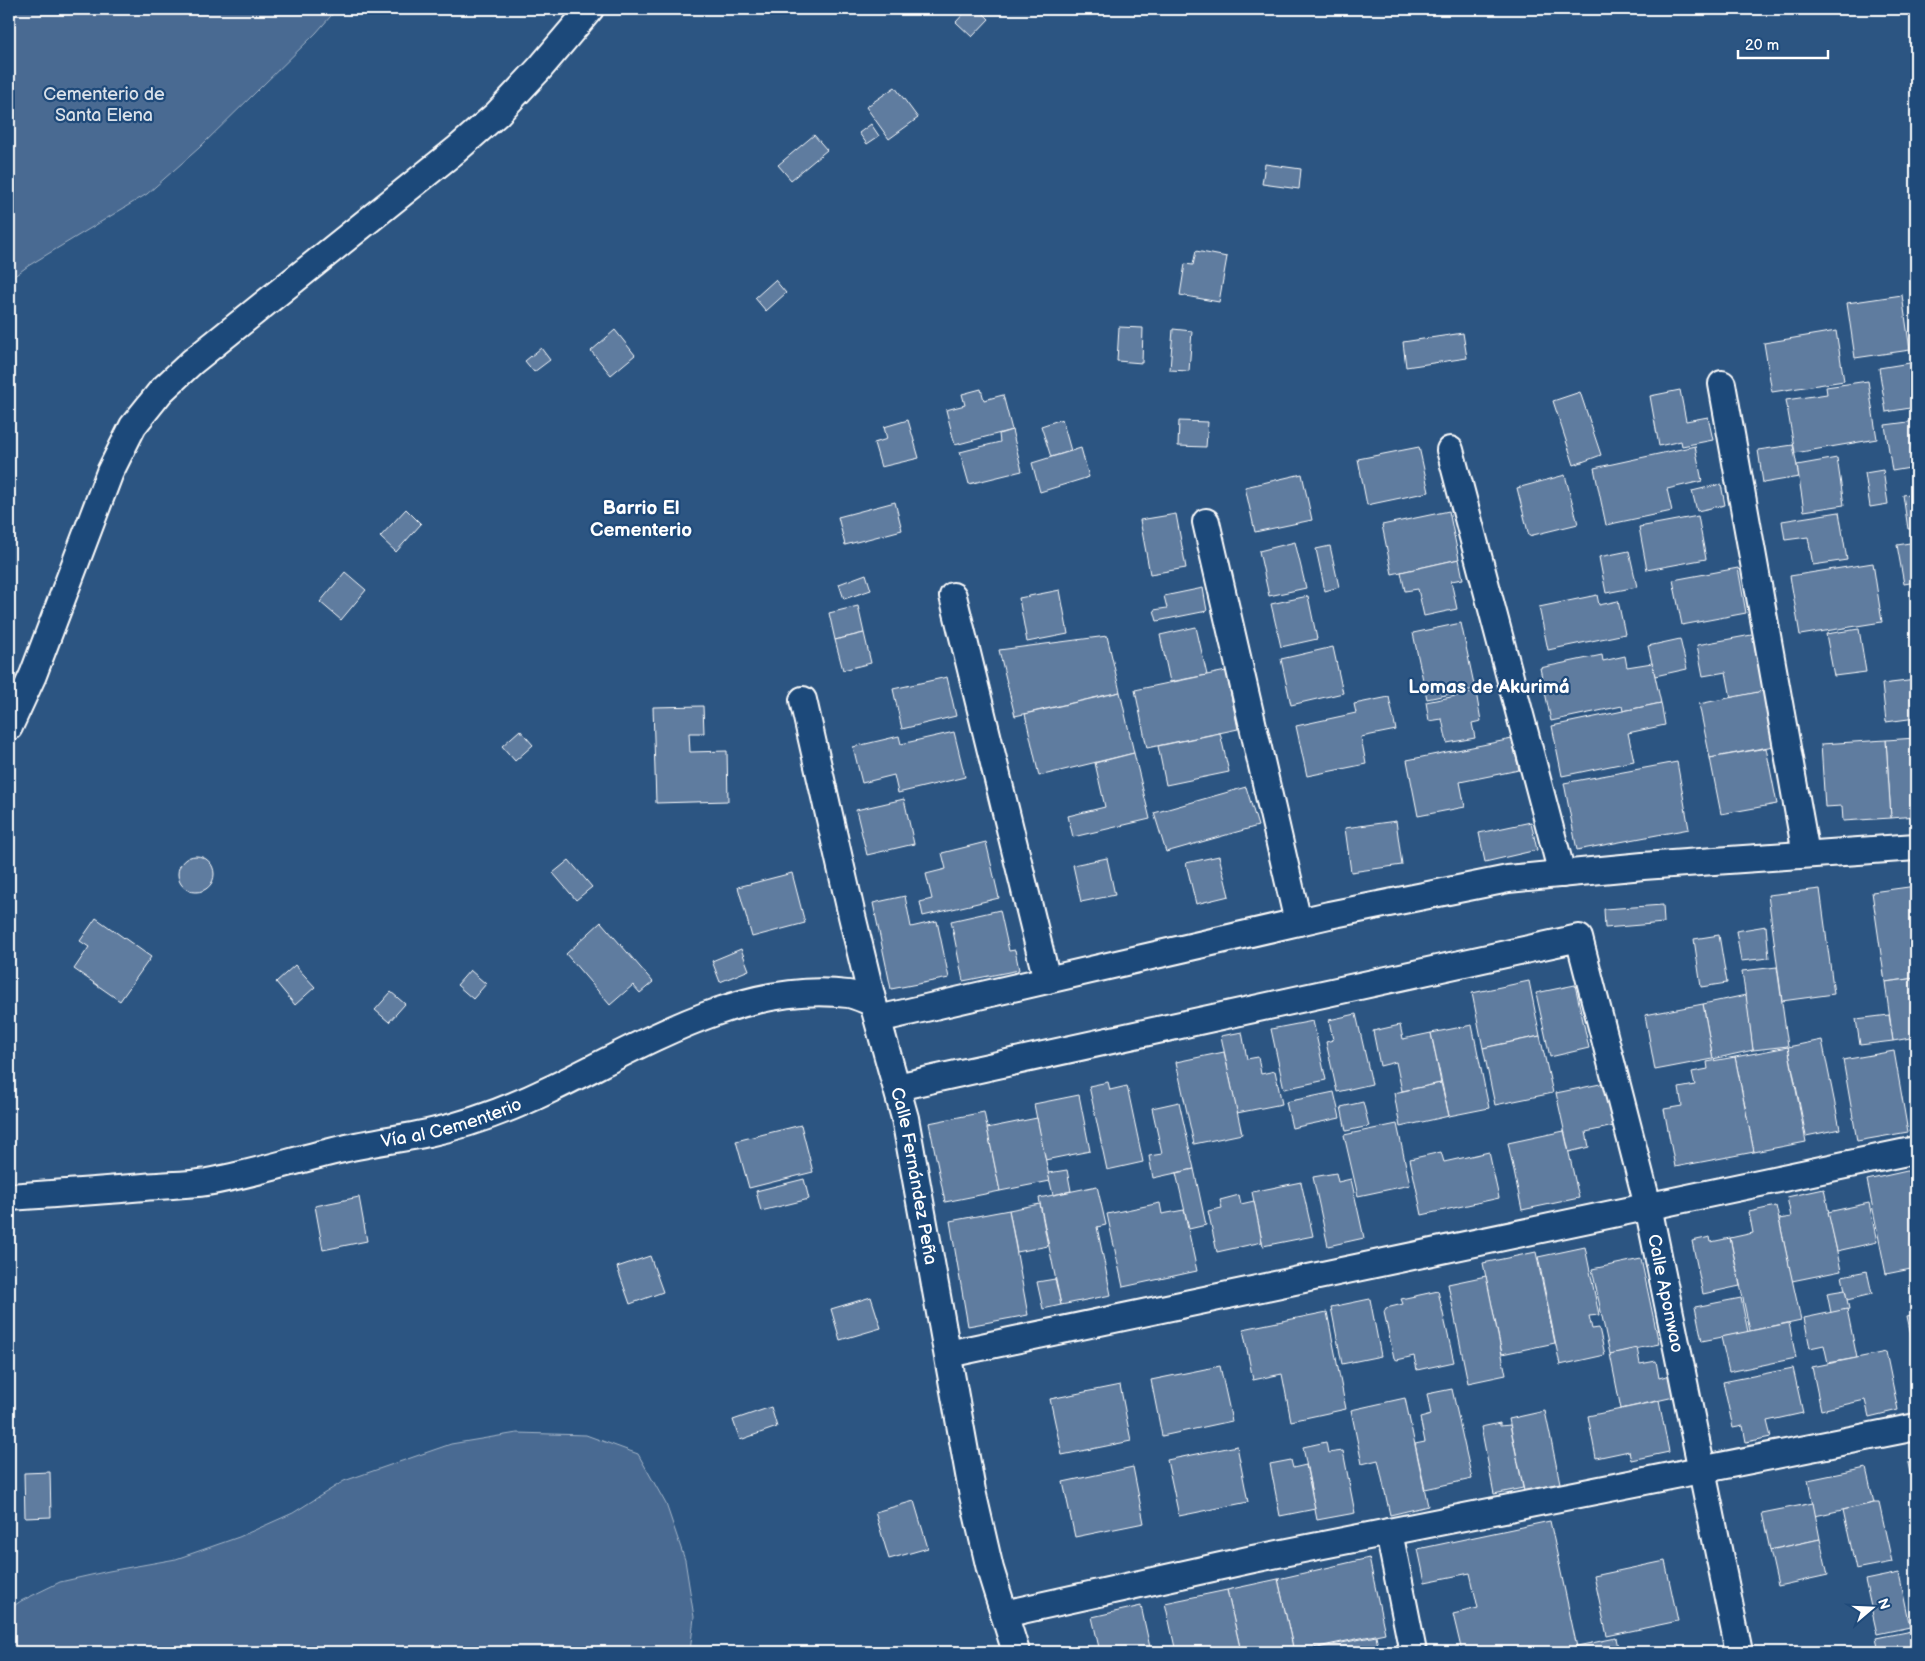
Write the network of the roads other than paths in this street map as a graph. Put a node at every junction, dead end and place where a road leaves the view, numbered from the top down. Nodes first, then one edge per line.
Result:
1 (590, 9) edge
2 (1722, 384) dead end
3 (1450, 450) dead end
4 (1206, 522) dead end
5 (953, 596) dead end
6 (803, 700) dead end
7 (9, 727) edge
8 (1916, 847) edge
9 (1806, 854) junction
10 (1562, 874) junction
11 (1298, 922) junction
12 (1047, 980) junction
13 (876, 1011) junction
14 (897, 1087) junction
15 (1916, 1150) edge
16 (9, 1197) edge
17 (1648, 1206) junction
18 (948, 1354) junction
19 (1916, 1427) edge
20 (1702, 1470) junction
21 (1389, 1532) junction
22 (1004, 1614) junction
23 (1016, 1652) edge
24 (1413, 1652) edge
25 (1739, 1652) edge

1 - 7 street
2 - 9 street
3 - 10 street
4 - 11 street
5 - 12 street
6 - 13 street, Calle Fernández Peña
8 - 9 street
9 - 10 street
10 - 11 street
11 - 12 street
12 - 13 street
13 - 14 street, Calle Fernández Peña
13 - 16 street, Vía al Cementerio
14 - 17 street, Calle Aponwao
14 - 18 street, Calle Fernández Peña
15 - 17 street
17 - 18 street
17 - 20 street, Calle Aponwao
18 - 22 street, Calle Fernández Peña
19 - 20 street
20 - 21 street
20 - 25 street, Calle Aponwao
21 - 22 street
21 - 24 street
22 - 23 street, Calle Fernández Peña

